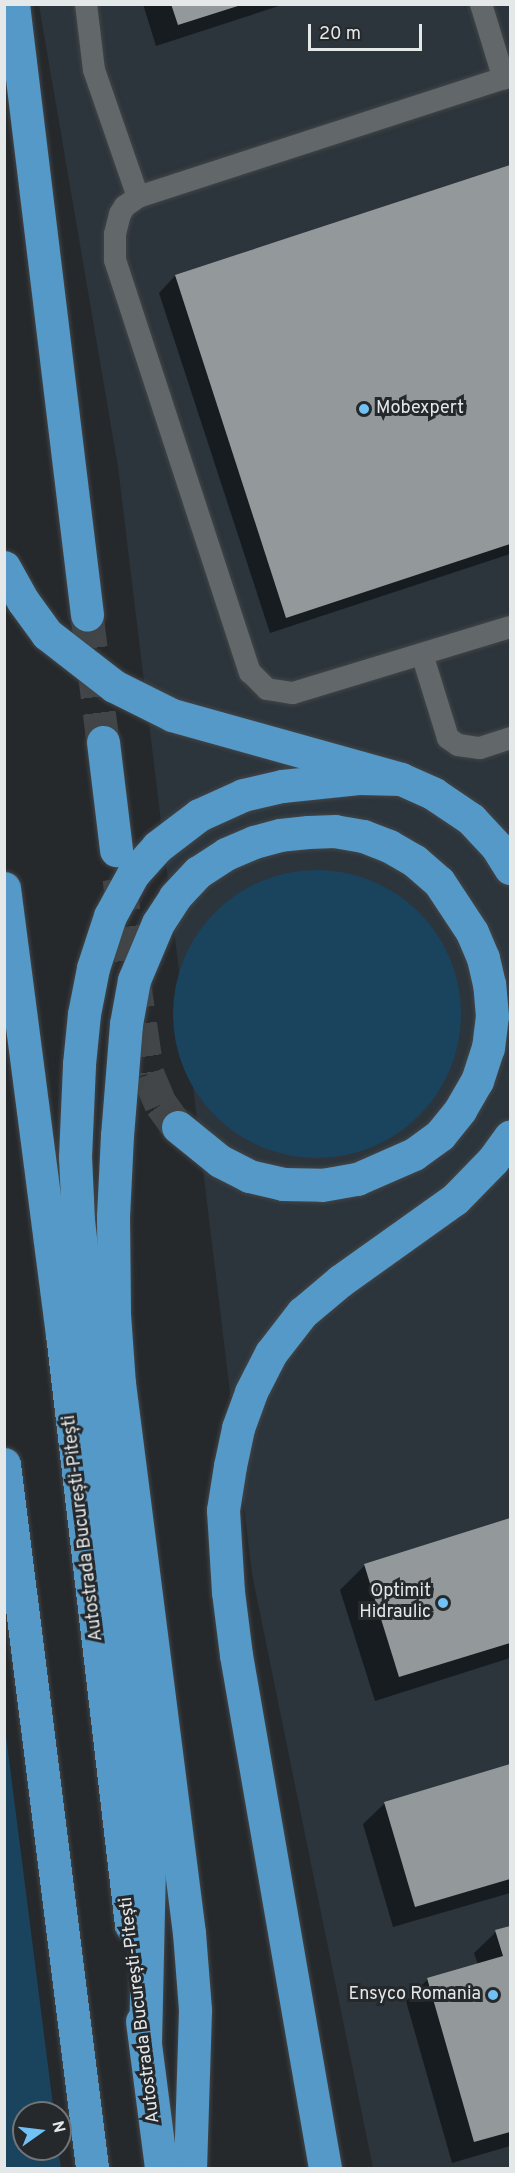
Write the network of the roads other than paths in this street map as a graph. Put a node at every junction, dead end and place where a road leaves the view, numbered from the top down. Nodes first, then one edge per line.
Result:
1 (13, 4) edge
2 (86, 4) edge
3 (480, 4) edge
4 (507, 77) edge
5 (138, 198) junction
6 (4, 567) edge
7 (87, 615) tunnel mouth
8 (510, 627) edge
9 (422, 654) junction
10 (510, 738) edge
11 (103, 742) tunnel mouth
12 (401, 779) junction
13 (116, 850) tunnel mouth
14 (510, 868) edge
15 (4, 888) edge
16 (177, 1127) tunnel mouth
17 (510, 1137) edge
18 (4, 1464) edge
19 (145, 2042) junction
20 (92, 2169) edge
21 (161, 2169) edge
22 (190, 2169) edge
23 (325, 2169) edge

1 - 7 highway
2 - 5 lane
3 - 4 lane
4 - 5 lane
5 - 9 lane
6 - 12 highway
8 - 9 lane
9 - 10 lane
11 - 13 highway
12 - 14 highway
12 - 19 highway
15 - 19 highway, Autostrada București-Pitești
16 - 22 highway
17 - 23 highway
18 - 20 highway
19 - 21 highway, Autostrada București-Pitești

